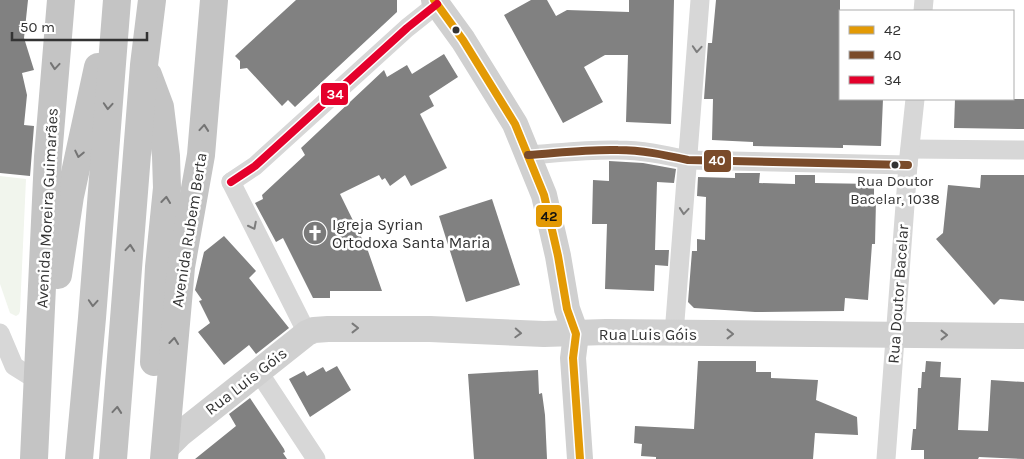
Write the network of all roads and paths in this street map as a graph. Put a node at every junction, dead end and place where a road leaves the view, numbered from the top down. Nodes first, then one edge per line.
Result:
1 (61, 0) edge
2 (152, 0) edge
3 (214, 0) edge
4 (700, 0) edge
5 (442, 1) edge
6 (116, 3) edge
7 (144, 65) junction
8 (914, 100) edge
9 (1024, 150) edge
10 (528, 155) junction
11 (909, 157) junction
12 (688, 160) junction
13 (198, 177) junction
14 (230, 182) junction
15 (0, 333) edge
16 (307, 333) junction
17 (576, 334) junction
18 (674, 334) junction
19 (895, 335) junction
20 (1024, 336) edge
21 (258, 371) junction
22 (38, 380) junction
23 (168, 402) junction
24 (37, 417) junction
25 (164, 454) edge
26 (34, 459) edge
27 (79, 459) edge
28 (113, 459) edge
29 (316, 459) edge
30 (580, 459) edge
31 (594, 459) edge
32 (886, 459) edge

1 -> 22 highway, Avenida Moreira Guimarães
2 - 7 highway
13 -> 3 highway, Avenida Rubem Berta
4 -> 12 street
5 - 10 street
5 - 14 street
6 -> 24 highway
6 -> 27 highway
23 -> 7 highway
28 -> 7 highway
8 - 11 street, Rua Doutor Bacelar
9 - 11 street
10 - 12 street
10 - 17 street
11 - 12 street
11 - 19 street, Rua Doutor Bacelar
12 -> 18 street
13 - 14 street
23 -> 13 highway, Avenida Rubem Berta
14 -> 16 street
15 - 22 street
16 -> 17 street, Rua Luis Góis
16 - 21 street, Rua Luis Góis
17 - 18 street, Rua Luis Góis
17 - 30 street
17 - 31 street
18 -> 19 street, Rua Luis Góis
19 -> 20 street, Rua Luis Góis
19 - 32 street, Rua Doutor Bacelar
21 - 25 street, Rua Luis Góis
21 - 29 street
22 - 24 highway, Avenida Moreira Guimarães
23 - 25 highway, Avenida Rubem Berta
24 - 26 highway

